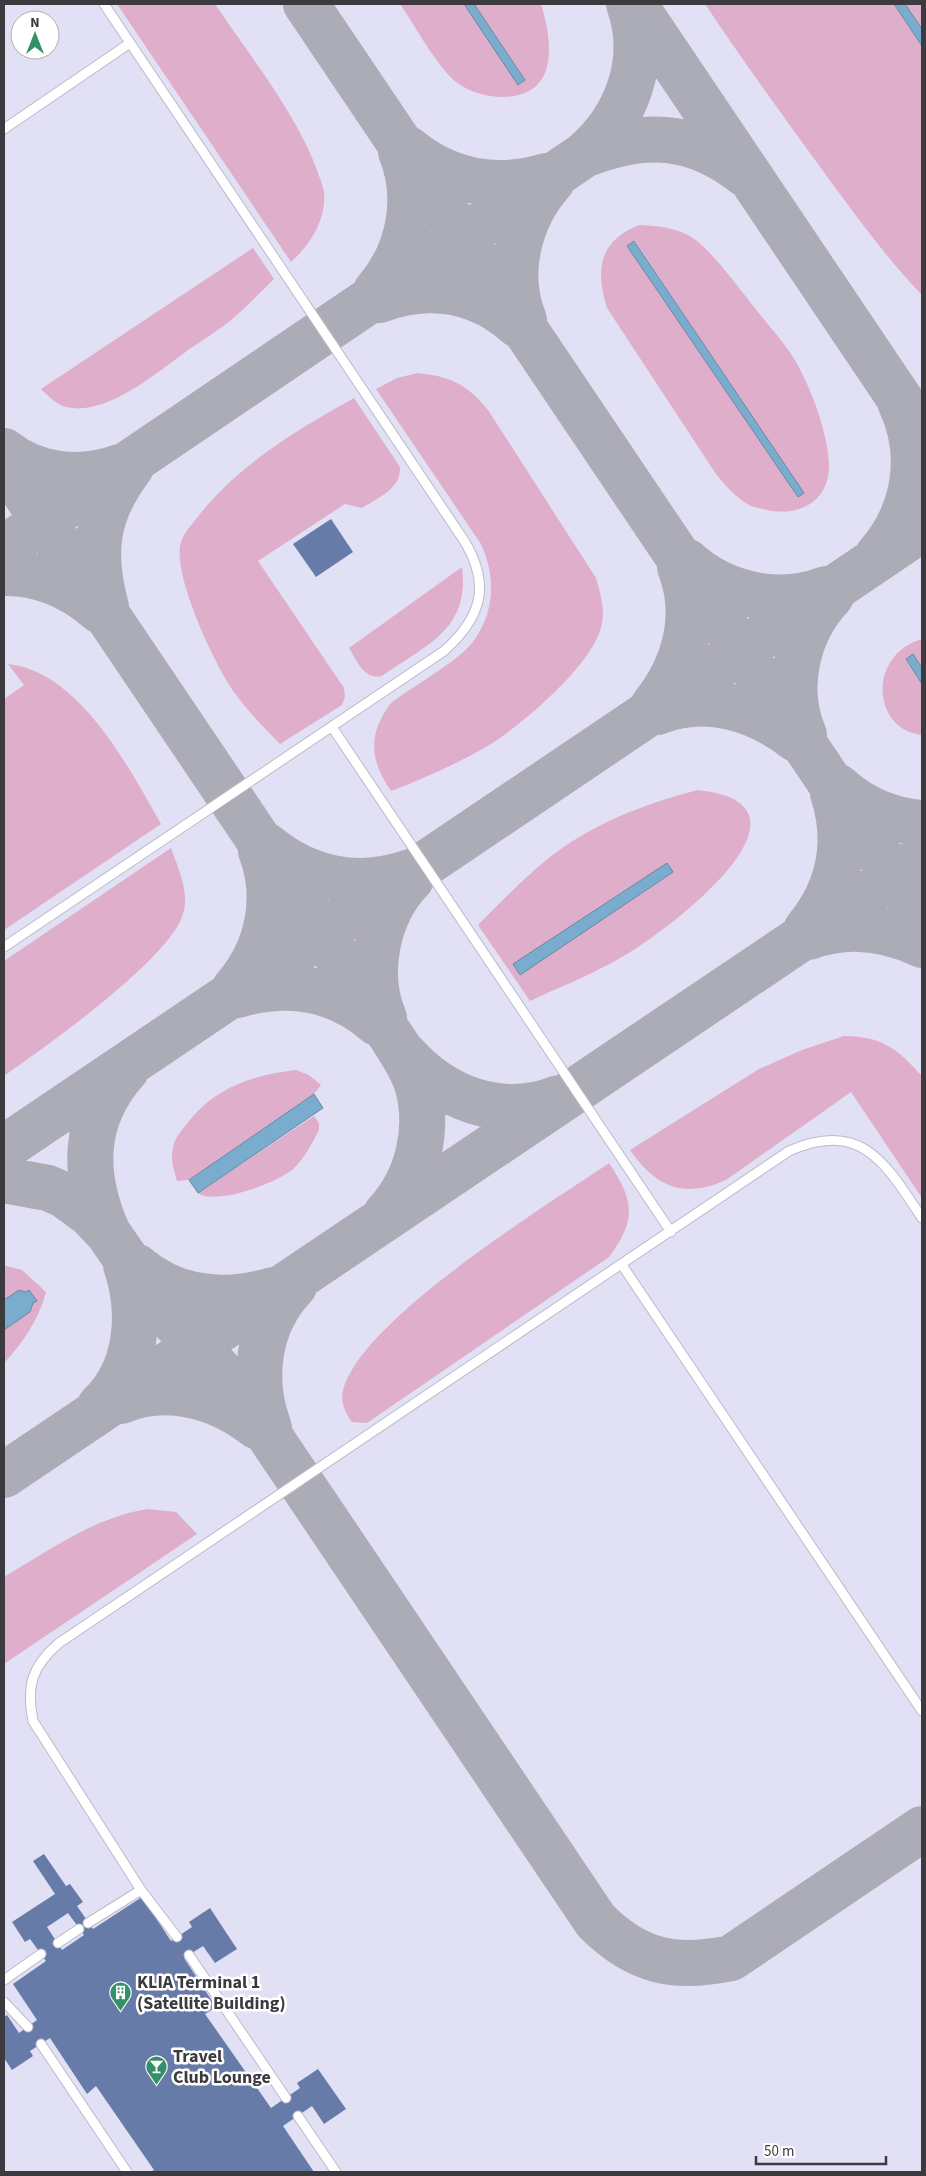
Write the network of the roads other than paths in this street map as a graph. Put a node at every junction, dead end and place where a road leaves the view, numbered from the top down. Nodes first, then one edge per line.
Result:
1 (104, 4) edge
2 (130, 43) junction
3 (4, 129) edge
4 (332, 727) junction
5 (4, 947) edge
6 (922, 1218) edge
7 (671, 1232) junction
8 (622, 1265) junction
9 (922, 1710) edge
10 (141, 1890) junction
11 (88, 1923) dead end
12 (80, 1929) dead end
13 (178, 1937) dead end
14 (58, 1943) dead end
15 (41, 1954) dead end
16 (189, 1955) dead end
17 (4, 1980) edge
18 (4, 2002) edge
19 (28, 2026) dead end
20 (41, 2044) dead end
21 (286, 2098) dead end
22 (298, 2116) dead end
23 (127, 2172) edge
24 (336, 2172) edge

1 - 2 lane
2 - 3 lane
2 - 4 lane
4 - 5 lane
4 - 7 lane
6 - 7 lane
7 - 8 lane
8 - 9 lane
8 - 10 lane
10 - 11 lane
10 - 13 lane
12 - 14 lane
15 - 17 lane
16 - 21 lane
18 - 19 lane
20 - 23 lane
22 - 24 lane

